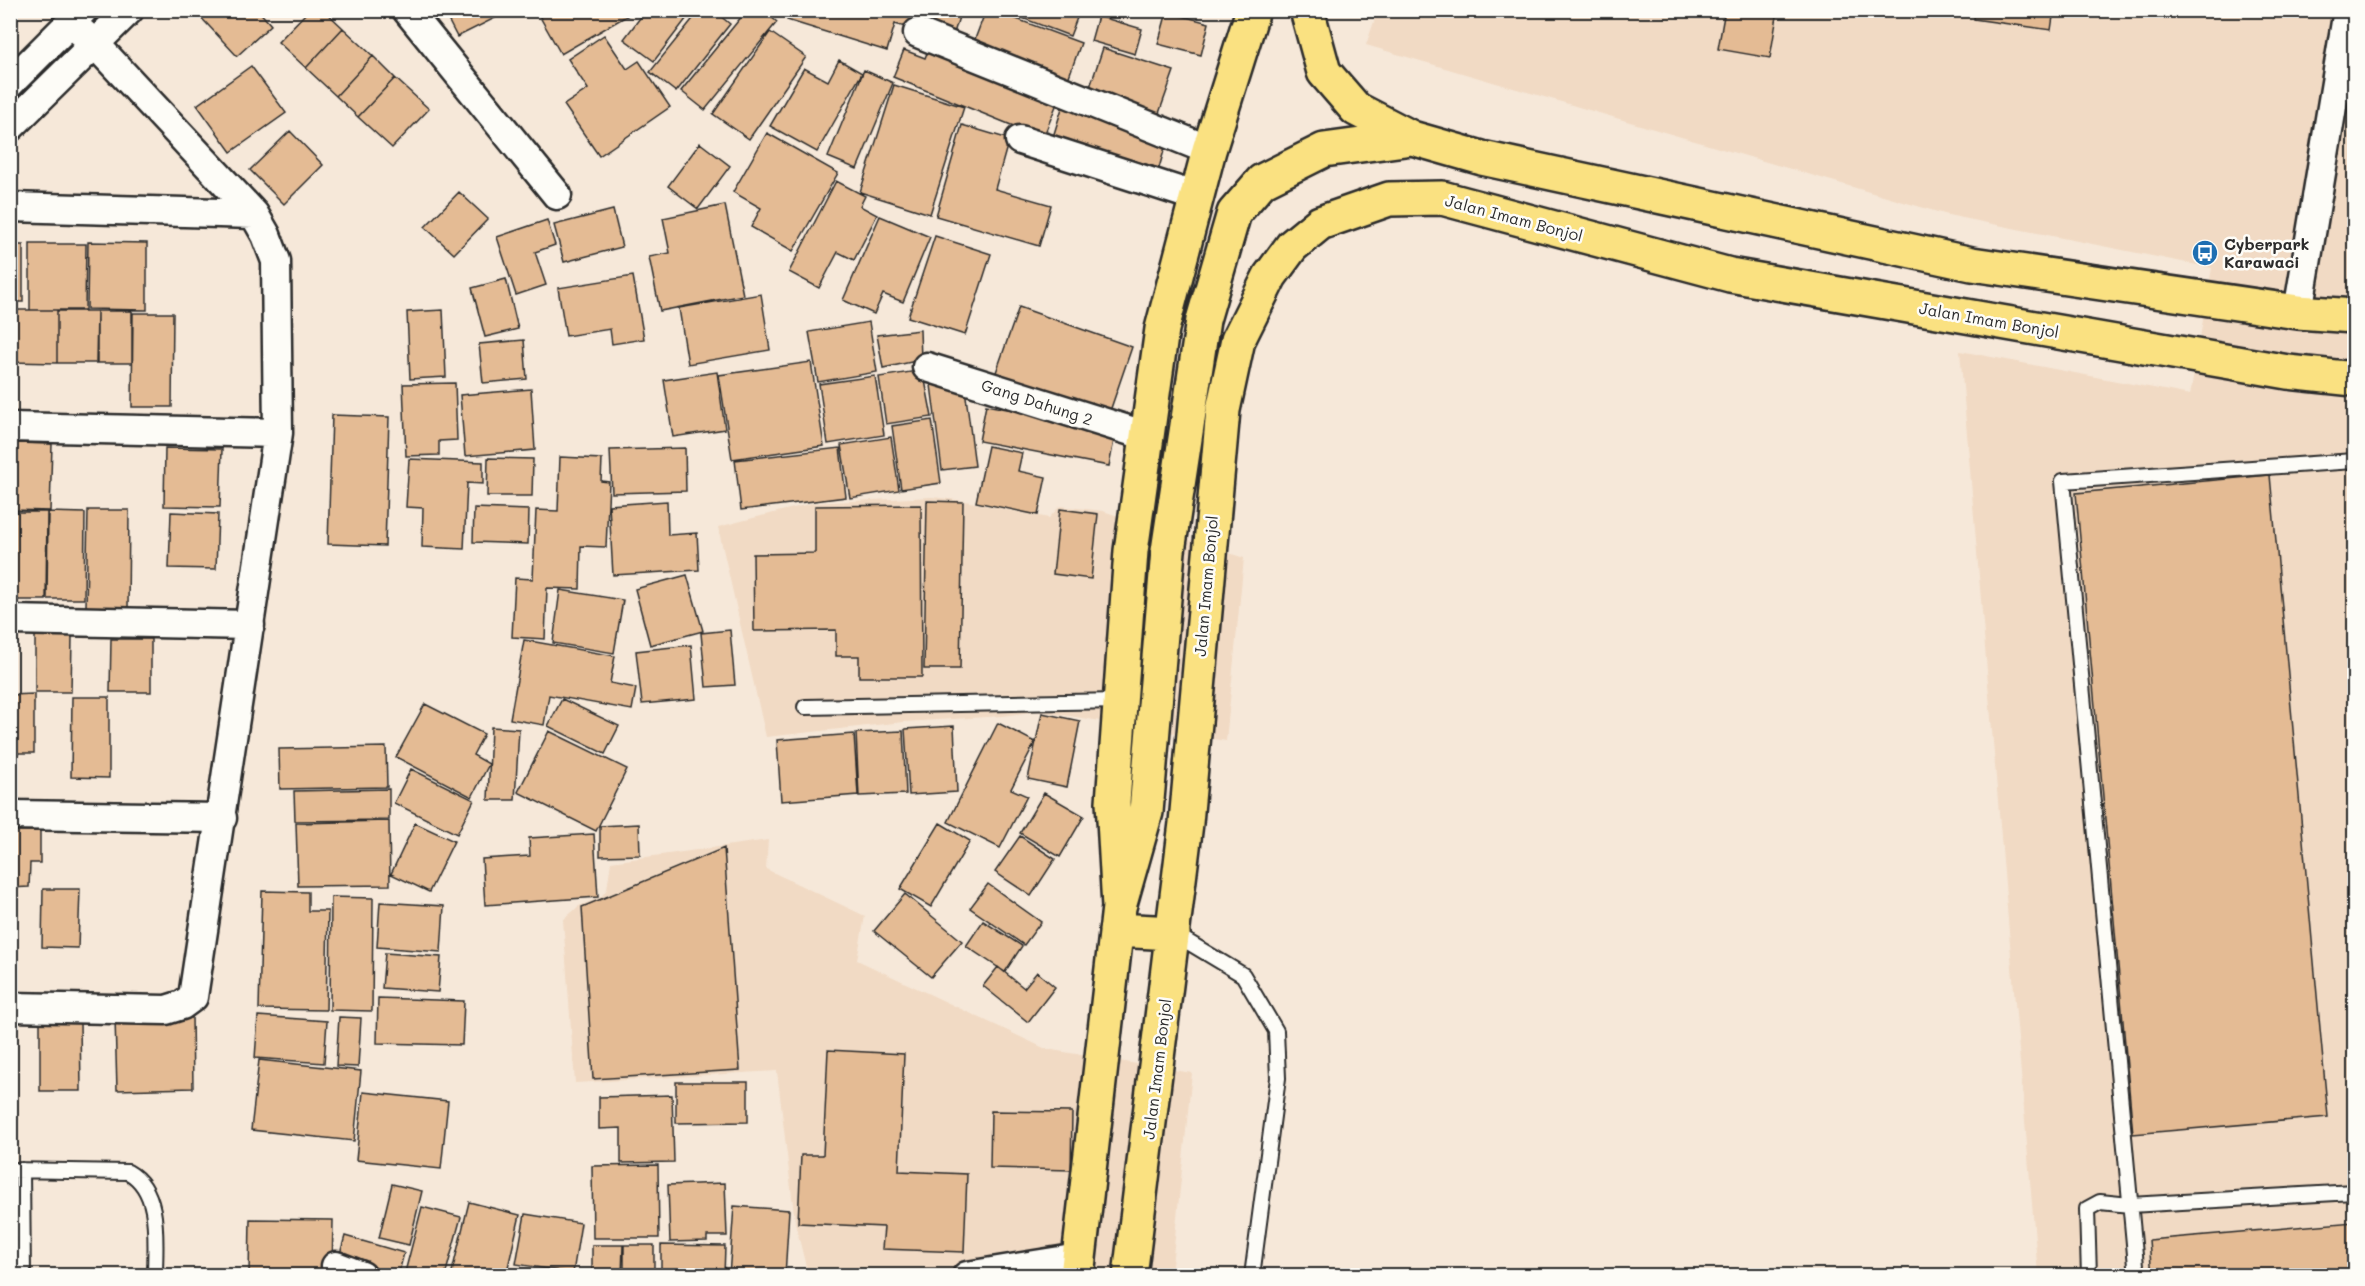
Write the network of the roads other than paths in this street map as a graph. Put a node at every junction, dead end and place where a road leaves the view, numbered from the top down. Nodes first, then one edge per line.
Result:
1 (129, 10) edge
2 (406, 10) edge
3 (1253, 10) edge
4 (1307, 10) edge
5 (2348, 10) edge
6 (77, 17) edge
7 (918, 33) dead end
8 (95, 44) junction
9 (10, 83) edge
10 (10, 127) edge
11 (1412, 138) junction
12 (1020, 140) dead end
13 (1209, 150) junction
14 (557, 195) dead end
15 (1197, 197) junction
16 (10, 207) edge
17 (254, 214) junction
18 (2298, 312) junction
19 (2355, 316) edge
20 (927, 367) dead end
21 (2355, 379) edge
22 (10, 427) edge
23 (278, 434) junction
24 (1148, 436) junction
25 (2355, 461) edge
26 (10, 620) edge
27 (250, 625) junction
28 (1120, 701) junction
29 (805, 707) dead end
30 (10, 815) edge
31 (222, 818) junction
32 (1117, 918) junction
33 (1173, 933) junction
34 (10, 1007) edge
35 (16, 1170) edge
36 (2355, 1192) edge
37 (2130, 1205) junction
38 (1078, 1267) edge
39 (23, 1275) edge
40 (155, 1275) edge
41 (968, 1275) edge
42 (1130, 1275) edge
43 (1252, 1275) edge
44 (2089, 1275) edge
45 (2136, 1275) edge

1 - 8 street
2 - 14 street
3 - 13 main road
4 - 11 main road
5 - 18 street
6 - 8 street
6 - 9 street
7 - 13 street
8 - 10 street
8 - 17 street
11 - 18 main road
11 - 32 main road
12 - 15 street
13 - 15 main road
15 - 24 main road
16 - 17 street
17 - 23 street
18 - 19 main road
20 - 24 street, Gang Dahung 2
21 - 33 main road, Jalan Imam Bonjol
22 - 23 street
23 - 27 street
24 - 28 main road
25 - 37 lane
26 - 27 street
27 - 31 street
28 - 29 lane
28 - 32 main road
30 - 31 street
31 - 34 street
32 - 33 main road
32 - 38 main road
33 - 42 main road, Jalan Imam Bonjol
33 - 43 lane
35 - 39 lane
35 - 40 lane
36 - 37 lane
37 - 44 lane
37 - 45 lane
38 - 41 street

